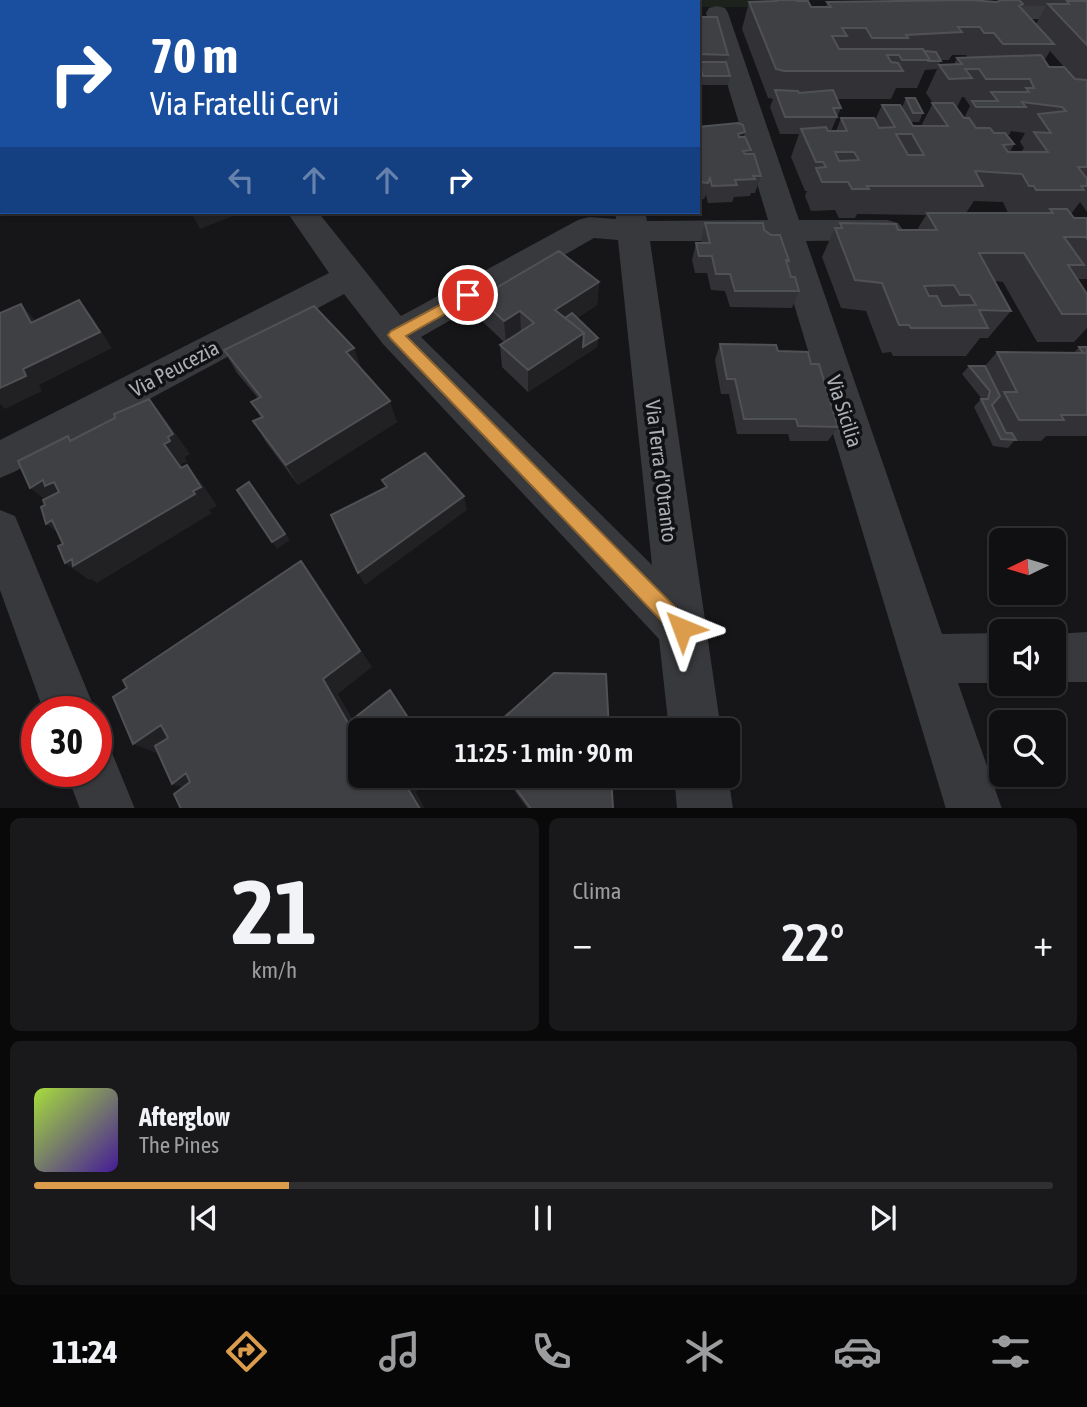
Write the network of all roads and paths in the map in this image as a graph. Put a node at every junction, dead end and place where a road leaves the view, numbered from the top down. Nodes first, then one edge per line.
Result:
1 (997, 6) edge
2 (722, 10) edge
3 (947, 13) edge
4 (1087, 13) edge
5 (1019, 32) edge
6 (303, 214) edge
7 (631, 221) edge
8 (786, 229) junction
9 (923, 230) edge
10 (349, 277) junction
11 (396, 335) junction
12 (0, 460) edge
13 (0, 530) edge
14 (682, 628) junction
15 (1087, 657) edge
16 (989, 658) edge
17 (1066, 658) edge
18 (926, 659) junction
19 (64, 696) edge
20 (693, 718) edge
21 (99, 787) edge
22 (703, 788) edge
23 (108, 808) edge
24 (705, 808) edge
25 (974, 808) edge

1 - 3 street
1 - 4 street
1 - 5 street
2 - 8 street, Via Sicilia
6 - 10 street
7 - 8 street
7 - 11 street
7 - 14 street, Via Terra d'Otranto
8 - 9 street
8 - 18 street, Via Sicilia
10 - 11 street
10 - 12 street, Via Peucezia
11 - 14 street
13 - 19 street
14 - 20 street, Via Terra d'Otranto
15 - 17 street
16 - 18 street
18 - 25 street, Via Sicilia
21 - 23 street
22 - 24 street

